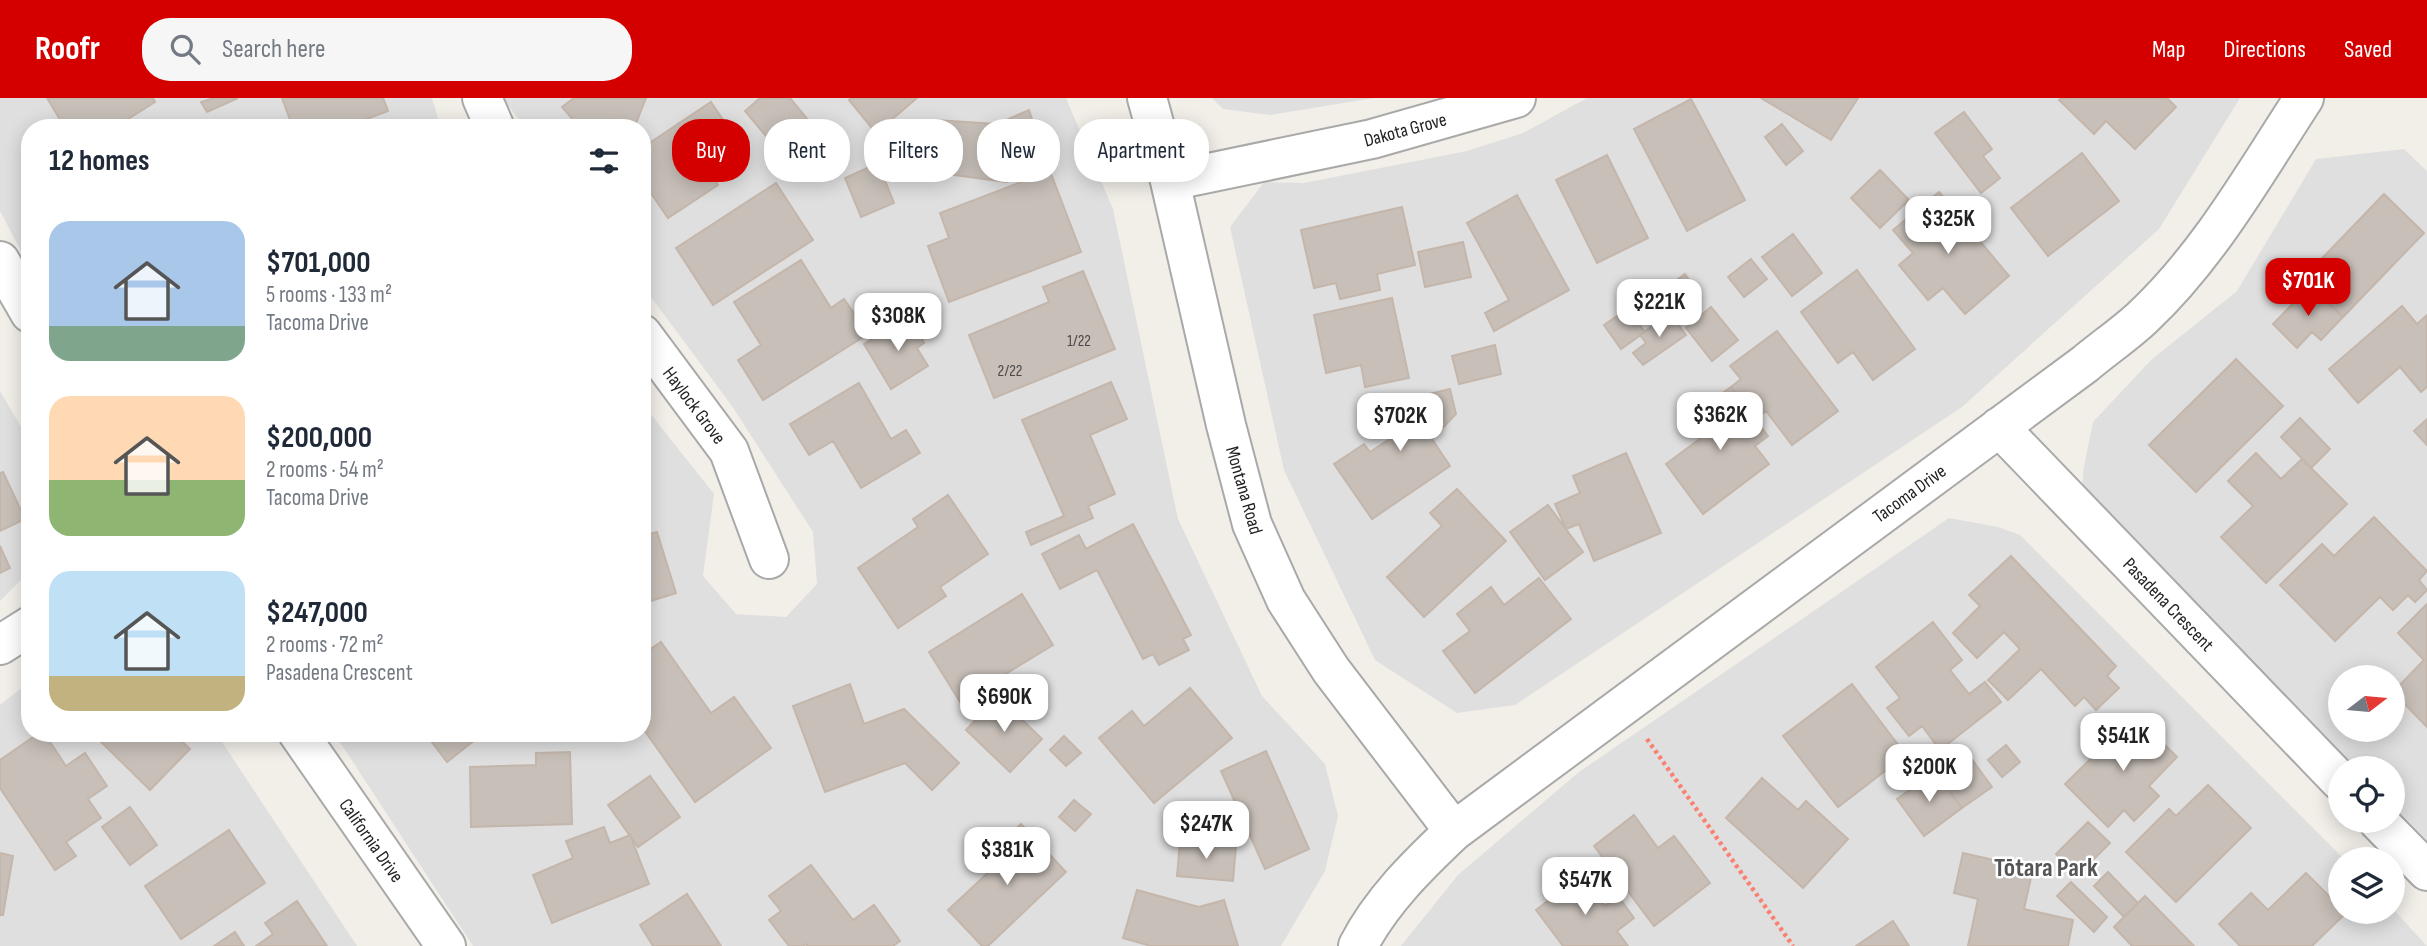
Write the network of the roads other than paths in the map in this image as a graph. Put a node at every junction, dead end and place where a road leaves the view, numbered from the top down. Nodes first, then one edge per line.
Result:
1 (482, 98) edge
2 (1147, 98) edge
3 (1516, 98) edge
4 (2304, 98) edge
5 (491, 119) edge
6 (1153, 119) edge
7 (1209, 173) edge
8 (1170, 182) edge
9 (0, 261) edge
10 (21, 297) edge
11 (651, 346) edge
12 (1999, 427) junction
13 (769, 559) dead end
14 (21, 632) edge
15 (0, 645) edge
16 (304, 742) edge
17 (2328, 768) edge
18 (1454, 831) junction
19 (2390, 833) edge
20 (2427, 871) edge
21 (446, 946) edge
22 (1358, 946) edge

1 - 5 street
2 - 6 street, Montana Road
3 - 7 street, Dakota Grove
4 - 12 street, Tacoma Drive
8 - 18 street, Montana Road
9 - 10 street
11 - 13 street, Haylock Grove
12 - 17 street, Pasadena Crescent
12 - 18 street, Tacoma Drive
14 - 15 street
16 - 21 street, California Drive
18 - 22 street
19 - 20 street

